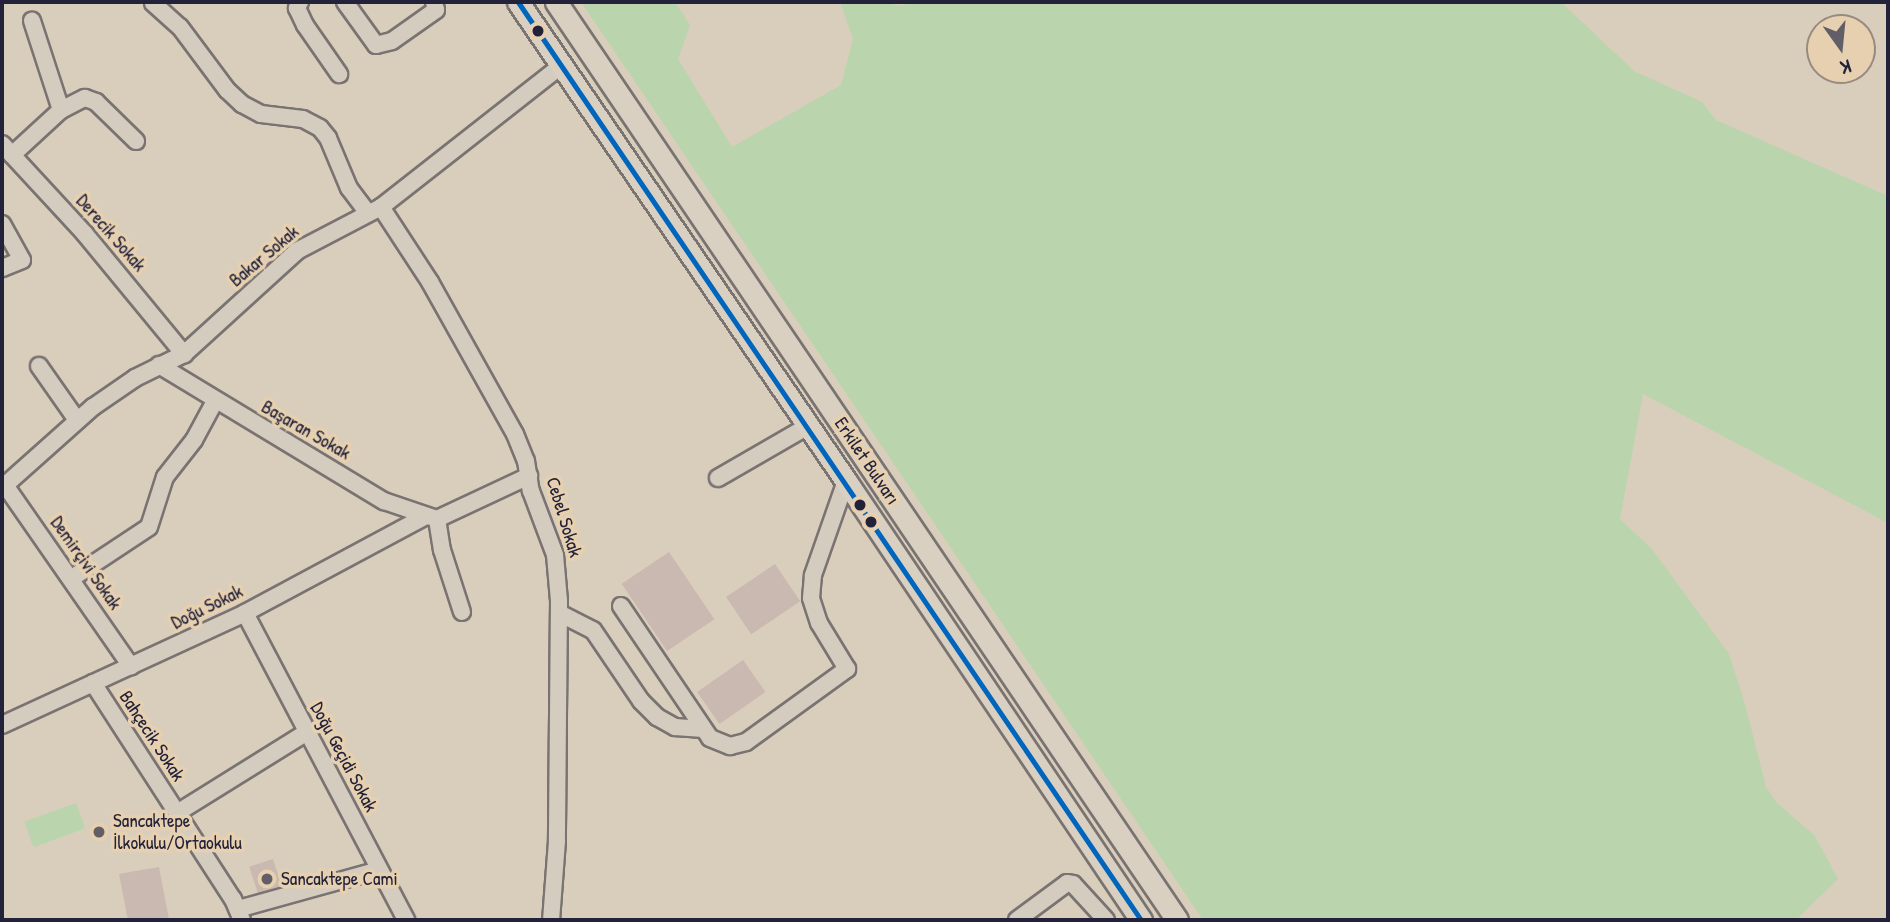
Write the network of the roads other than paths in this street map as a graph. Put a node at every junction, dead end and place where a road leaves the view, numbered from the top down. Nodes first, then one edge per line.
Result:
1 (300, 2) edge
2 (345, 2) edge
3 (434, 2) edge
4 (518, 2) edge
5 (556, 2) edge
6 (153, 3) edge
7 (32, 21) dead end
8 (561, 66) junction
9 (339, 74) dead end
10 (61, 110) junction
11 (136, 141) dead end
12 (7, 149) edge
13 (374, 210) junction
14 (2, 224) edge
15 (2, 268) edge
16 (184, 354) junction
17 (159, 365) junction
18 (39, 366) dead end
19 (215, 401) junction
20 (77, 420) junction
21 (808, 426) junction
22 (529, 476) junction
23 (718, 478) dead end
24 (846, 481) junction
25 (4, 486) edge
26 (431, 518) junction
27 (72, 578) junction
28 (621, 606) dead end
29 (462, 612) dead end
30 (244, 613) junction
31 (559, 613) junction
32 (131, 666) junction
33 (93, 683) junction
34 (2, 725) edge
35 (703, 729) junction
36 (307, 733) junction
37 (177, 813) junction
38 (379, 870) junction
39 (240, 915) edge
40 (406, 920) edge
41 (551, 920) edge
42 (1017, 920) edge
43 (1106, 920) edge
44 (1140, 920) edge
45 (1177, 920) edge

1 - 9 street
2 - 3 street
4 - 8 main road, Erkilet Bulvarı
5 - 45 main road, Erkilet Bulvarı
6 - 13 street, Cebel Sokak
7 - 10 street
8 - 13 street, Bakar Sokak
8 - 21 main road, Erkilet Bulvarı
10 - 11 street
10 - 12 street
12 - 16 street, Derecik Sokak
13 - 16 street, Bakar Sokak
13 - 22 street, Cebel Sokak
14 - 15 street
16 - 17 street, Bakar Sokak
17 - 19 street, Başaran Sokak
17 - 20 street, Bakar Sokak
18 - 20 street
19 - 26 street, Başaran Sokak
19 - 27 street
20 - 25 street, Bakar Sokak
21 - 23 street
21 - 24 main road, Erkilet Bulvarı
22 - 26 street, Doğu Sokak
22 - 31 street, Cebel Sokak
24 - 35 street
24 - 44 main road, Erkilet Bulvarı
25 - 27 street, Demirçivi Sokak
26 - 29 street
26 - 30 street, Doğu Sokak
27 - 32 street, Demirçivi Sokak
28 - 35 street
30 - 32 street, Doğu Sokak
30 - 36 street, Doğu Geçidi Sokak
31 - 35 street
31 - 41 street, Cebel Sokak
32 - 33 street, Doğu Sokak
33 - 34 street, Doğu Sokak
33 - 37 street, Bahçecik Sokak
36 - 37 street
36 - 38 street, Doğu Geçidi Sokak
37 - 39 street, Bahçecik Sokak
38 - 39 street
38 - 40 street, Doğu Geçidi Sokak
42 - 43 street

